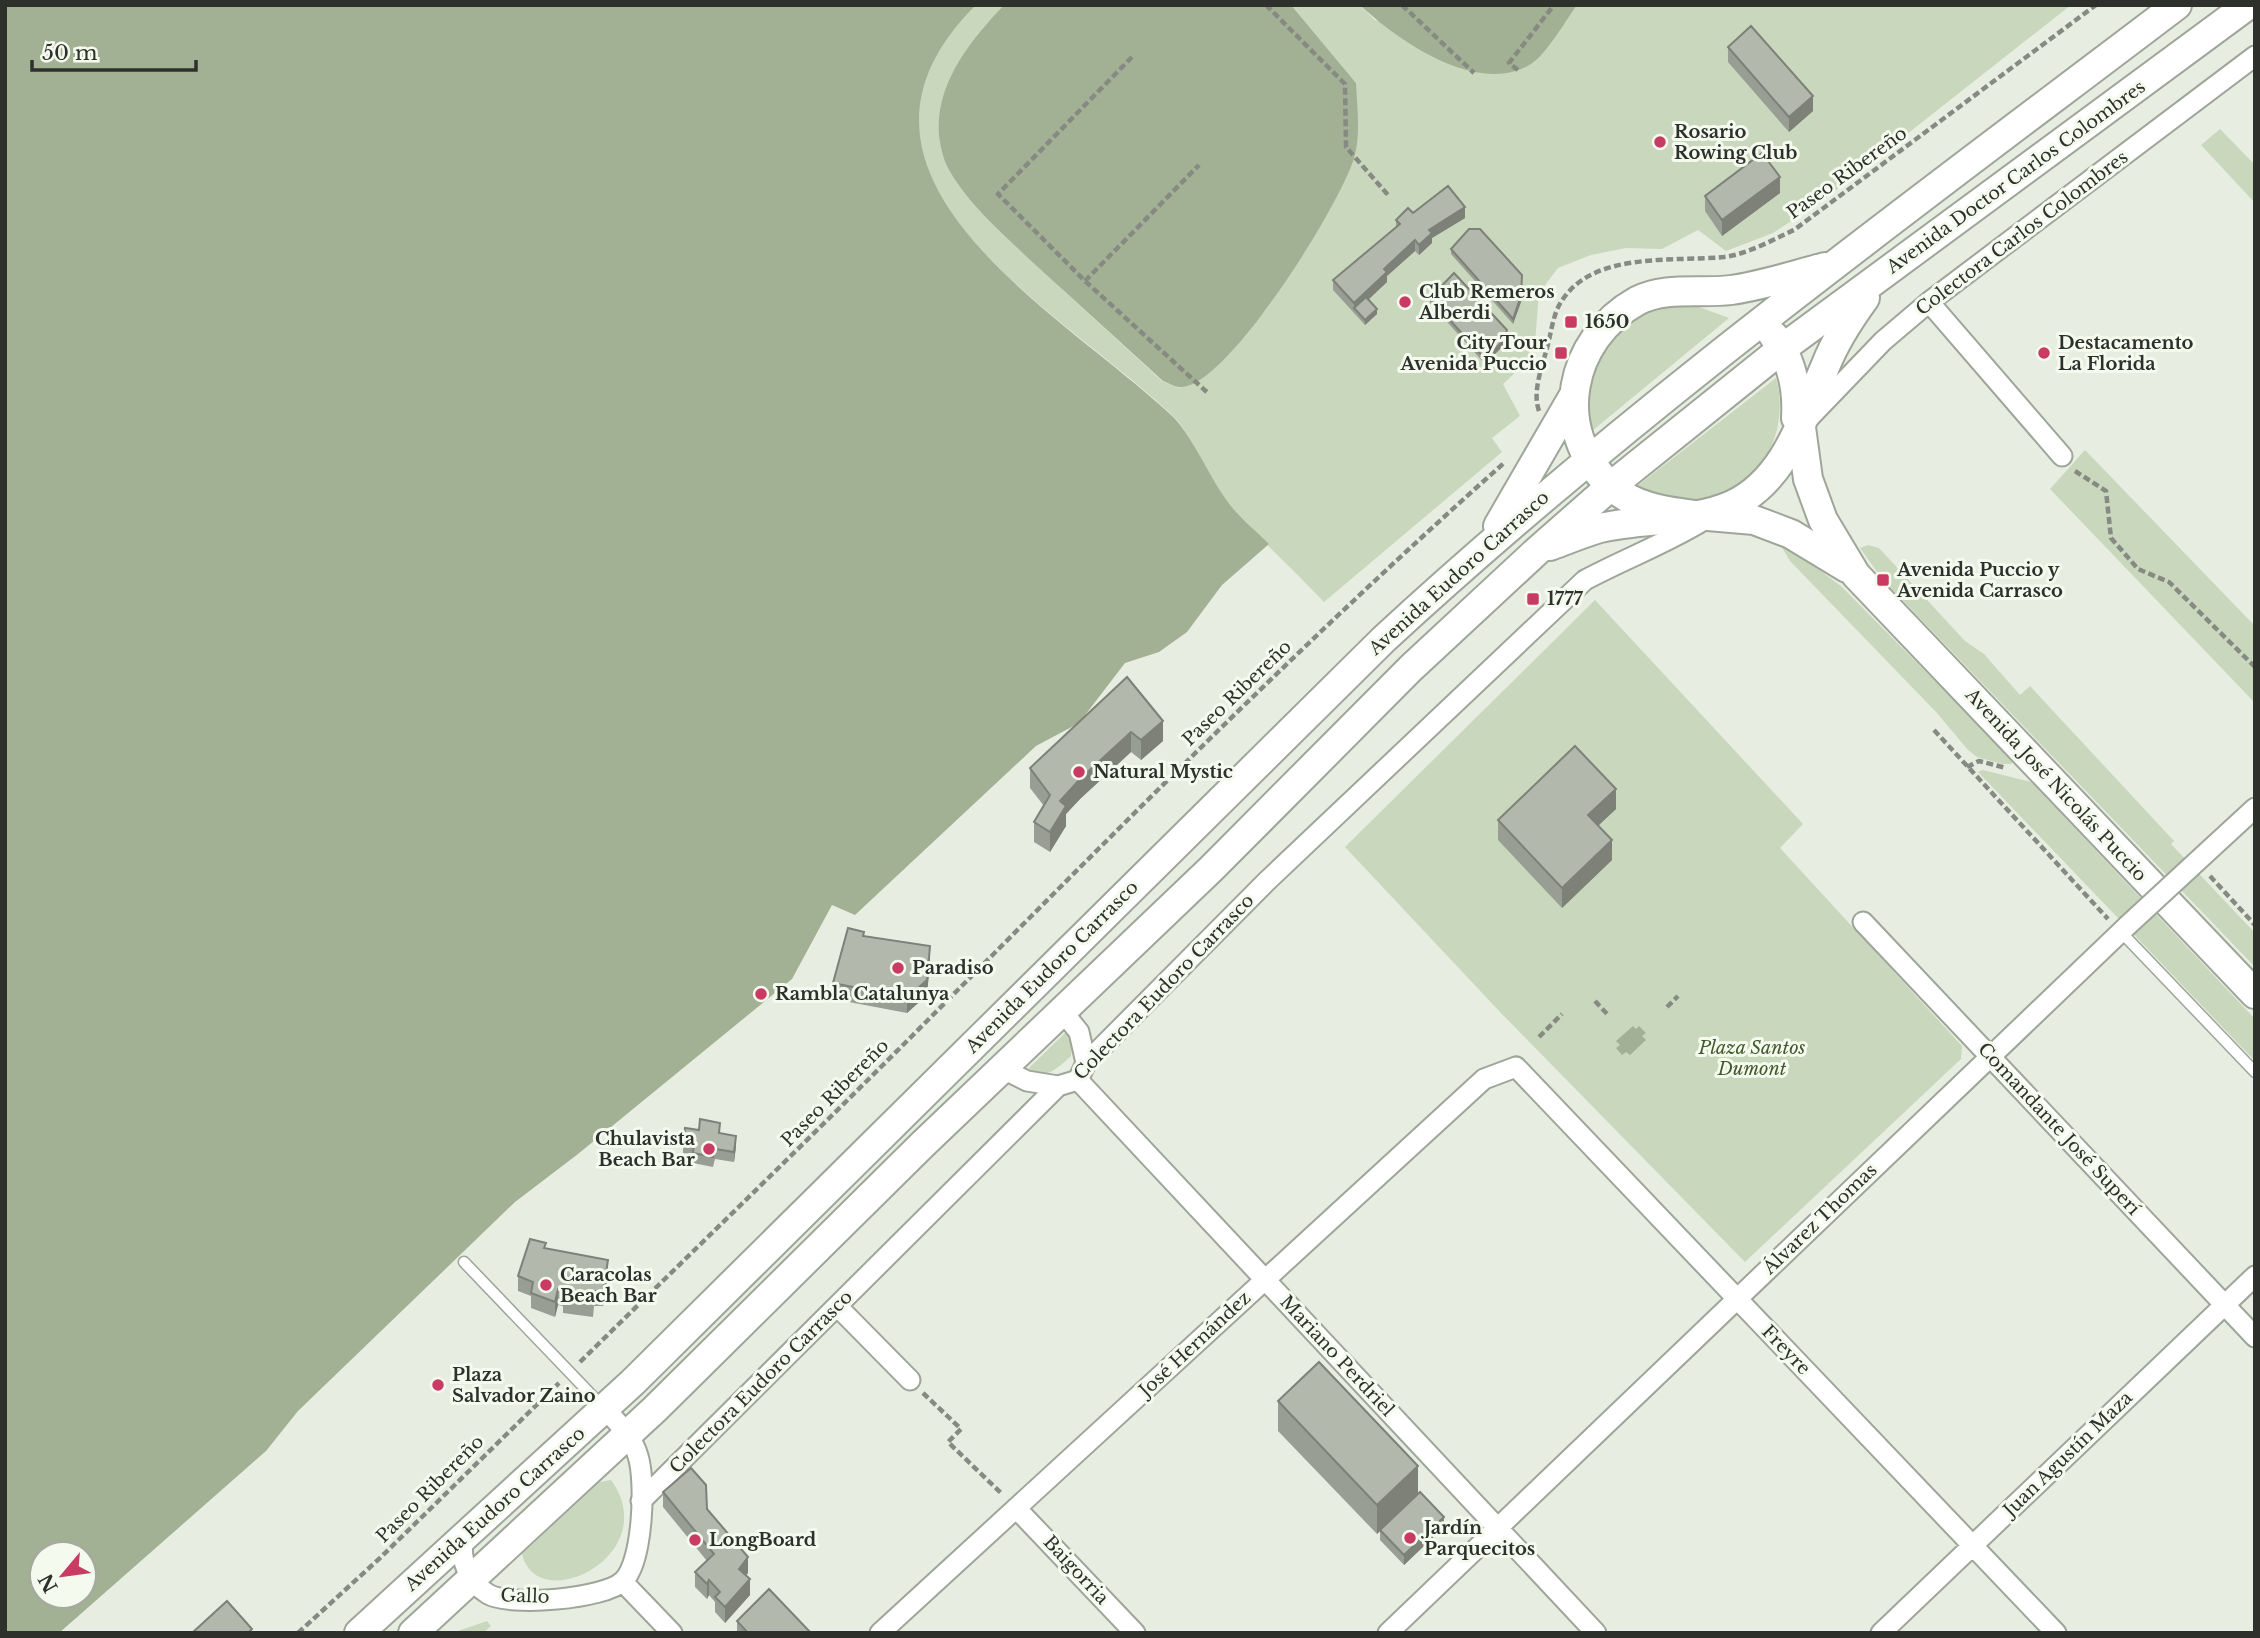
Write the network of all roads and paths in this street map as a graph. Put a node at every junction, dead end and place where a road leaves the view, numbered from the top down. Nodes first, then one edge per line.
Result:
1 (1266, 5) edge
2 (1402, 5) edge
3 (1553, 5) edge
4 (2096, 5) edge
5 (2177, 5) edge
6 (2248, 5) edge
7 (2255, 56) edge
8 (1132, 57) dead end
9 (1518, 70) dead end
10 (1474, 73) dead end
11 (1199, 165) dead end
12 (1388, 195) dead end
13 (1834, 265) junction
14 (1880, 278) junction
15 (1086, 281) junction
16 (1700, 292) junction
17 (1929, 302) junction
18 (1762, 320) junction
19 (1783, 348) junction
20 (1209, 394) dead end
21 (1574, 395) junction
22 (1799, 412) junction
23 (1541, 417) dead end
24 (2062, 456) joint
25 (1589, 459) junction
26 (1507, 460) dead end
27 (1611, 486) junction
28 (1712, 518) junction
29 (1489, 542) junction
30 (1537, 551) junction
31 (1856, 575) junction
32 (2255, 667) edge
33 (1934, 730) dead end
34 (2255, 808) edge
35 (2194, 864) junction
36 (1863, 922) dead end
37 (2255, 925) edge
38 (2124, 929) junction
39 (2255, 995) edge
40 (1678, 996) dead end
41 (1595, 1002) dead end
42 (1667, 1007) dead end
43 (1063, 1012) junction
44 (1562, 1014) dead end
45 (1608, 1015) dead end
46 (1539, 1037) dead end
47 (1989, 1056) junction
48 (1516, 1067) joint
49 (1003, 1069) junction
50 (1082, 1072) junction
51 (2255, 1072) edge
52 (1058, 1086) junction
53 (464, 1262) dead end
54 (2255, 1276) edge
55 (1265, 1280) junction
56 (1737, 1298) junction
57 (2224, 1305) junction
58 (837, 1306) junction
59 (2255, 1337) edge
60 (569, 1373) junction
61 (909, 1380) joint
62 (605, 1409) junction
63 (629, 1433) junction
64 (641, 1501) junction
65 (1016, 1508) junction
66 (1498, 1528) junction
67 (463, 1539) junction
68 (1972, 1545) junction
69 (471, 1578) junction
70 (623, 1582) junction
71 (298, 1633) edge
72 (359, 1633) edge
73 (413, 1633) edge
74 (672, 1633) edge
75 (880, 1633) edge
76 (1135, 1633) edge
77 (1388, 1633) edge
78 (1596, 1633) edge
79 (1881, 1633) edge
80 (2056, 1633) edge

1 - 12 path
2 - 10 path
3 - 9 path
4 - 23 path, Paseo Ribereño
5 - 13 main road, Avenida Doctor Carlos Colombres
6 - 14 main road, Avenida Doctor Carlos Colombres
7 - 17 street, Colectora Carlos Colombres
8 - 15 path
11 - 15 path
13 - 16 main road
13 - 18 main road, Avenida Doctor Carlos Colombres
14 - 19 main road, Avenida Doctor Carlos Colombres
14 - 22 main road
15 - 20 path
16 - 18 main road
16 - 21 main road
17 - 22 street, Colectora Carlos Colombres
17 - 24 street
18 - 19 main road, Avenida José Nicolás Puccio
18 - 25 main road, Avenida Eudoro Carrasco
19 - 22 main road, Avenida José Nicolás Puccio
19 - 27 main road, Avenida Eudoro Carrasco
21 - 25 main road, Avenida José Nicolás Puccio
21 - 29 main road
22 - 28 main road
22 - 31 main road, Avenida José Nicolás Puccio
24 - 32 path
25 - 27 main road, Avenida José Nicolás Puccio
25 - 29 main road, Avenida Eudoro Carrasco
26 - 60 path, Paseo Ribereño
27 - 28 main road, Avenida José Nicolás Puccio
27 - 30 main road, Avenida Eudoro Carrasco
28 - 30 main road
28 - 31 main road, Avenida José Nicolás Puccio
28 - 50 street, Colectora Eudoro Carrasco
29 - 62 main road, Avenida Eudoro Carrasco
30 - 43 main road, Avenida Eudoro Carrasco
31 - 39 main road, Avenida José Nicolás Puccio
33 - 38 path
34 - 35 street, Álvarez Thomas
35 - 37 path
35 - 38 street, Álvarez Thomas, bridge
36 - 47 street, Comandante José Superí
38 - 47 street, Álvarez Thomas
38 - 51 lane
40 - 42 path
41 - 45 path
43 - 49 main road, Avenida Eudoro Carrasco
43 - 50 street, Mariano Perdriel
44 - 46 path
47 - 56 street, Álvarez Thomas
47 - 57 street, Comandante José Superí
48 - 55 street, José Hernández
48 - 56 street, Freyre
49 - 52 street
49 - 63 main road, Avenida Eudoro Carrasco
50 - 52 street, Colectora Eudoro Carrasco
50 - 55 street, Mariano Perdriel
52 - 58 street, Colectora Eudoro Carrasco
53 - 60 lane
54 - 57 street, Juan Agustín Maza
55 - 65 street, José Hernández
55 - 66 street, Mariano Perdriel
56 - 66 street, Álvarez Thomas
56 - 68 street, Freyre
57 - 59 street, Comandante José Superí
57 - 68 street, Juan Agustín Maza
58 - 61 street
58 - 64 street, Colectora Eudoro Carrasco
60 - 62 lane
60 - 71 path, Paseo Ribereño
61 - 65 path
62 - 63 street
62 - 67 main road, Avenida Eudoro Carrasco
63 - 64 street
63 - 69 main road, Avenida Eudoro Carrasco
64 - 70 street
65 - 75 street, José Hernández
65 - 76 street, Baigorria
66 - 77 street, Álvarez Thomas
66 - 78 street, Mariano Perdriel
67 - 69 street
67 - 72 main road, Avenida Eudoro Carrasco
68 - 79 street, Juan Agustín Maza
68 - 80 street, Freyre
69 - 70 street, Gallo
69 - 73 main road, Avenida Eudoro Carrasco
70 - 74 street

